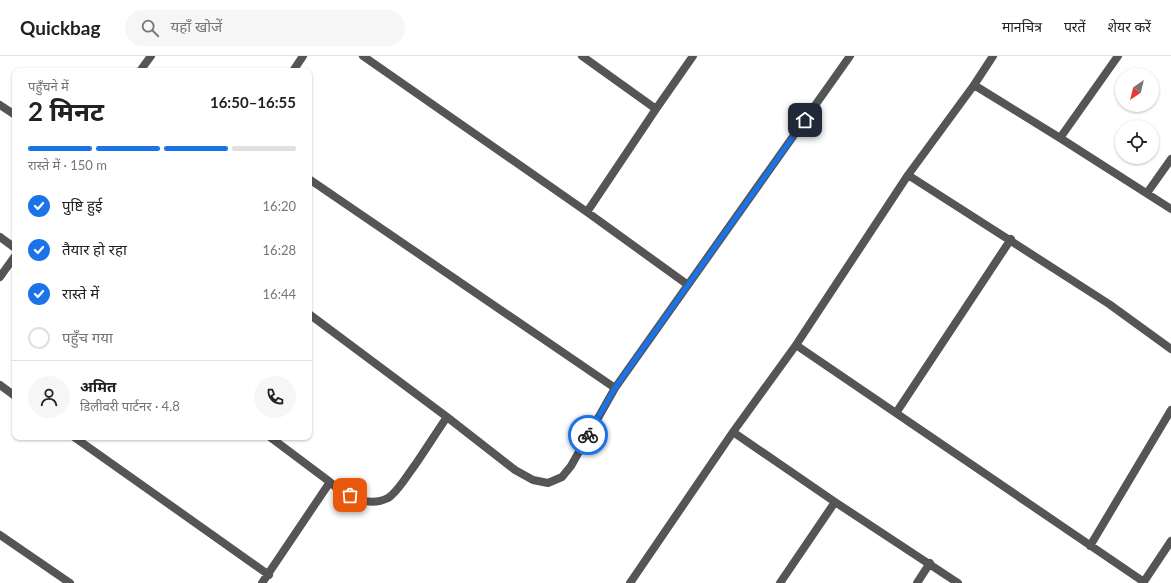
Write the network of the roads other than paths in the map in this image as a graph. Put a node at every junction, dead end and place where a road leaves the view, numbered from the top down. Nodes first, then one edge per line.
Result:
1 (150, 56) edge
2 (303, 56) edge
3 (363, 56) edge
4 (582, 56) edge
5 (693, 56) edge
6 (850, 56) edge
7 (993, 56) edge
8 (1118, 56) edge
9 (142, 68) edge
10 (295, 68) edge
11 (974, 85) junction
12 (0, 105) edge
13 (656, 109) junction
14 (12, 113) edge
15 (1060, 138) junction
16 (1171, 159) edge
17 (908, 175) junction
18 (312, 181) edge
19 (1147, 193) junction
20 (1171, 209) edge
21 (587, 212) junction
22 (0, 237) edge
23 (1011, 239) junction
24 (12, 246) edge
25 (12, 260) edge
26 (0, 277) edge
27 (688, 285) junction
28 (312, 316) edge
29 (796, 345) junction
30 (1171, 349) edge
31 (0, 385) edge
32 (615, 388) junction
33 (12, 394) edge
34 (1171, 410) edge
35 (896, 413) junction
36 (447, 417) junction
37 (733, 432) junction
38 (78, 440) edge
39 (274, 440) edge
40 (330, 482) junction
41 (835, 502) junction
42 (0, 535) edge
43 (1171, 541) edge
44 (1090, 546) junction
45 (930, 563) junction
46 (268, 575) junction
47 (70, 583) edge
48 (262, 583) edge
49 (630, 583) edge
50 (780, 583) edge
51 (917, 583) edge
52 (958, 583) edge
53 (1144, 583) edge

1 - 9 street
2 - 10 street
3 - 21 street
4 - 13 street
5 - 13 street
6 - 27 street
7 - 11 street
8 - 15 street
11 - 15 street
11 - 17 street
12 - 14 street
13 - 21 street
15 - 19 street
16 - 19 street
17 - 23 street
17 - 29 street
18 - 32 street
19 - 20 street
21 - 27 street
22 - 24 street
23 - 30 street
23 - 35 street
25 - 26 street
27 - 32 street
28 - 36 street
29 - 35 street
29 - 37 street
31 - 33 street
32 - 36 street
34 - 44 street
35 - 44 street
36 - 40 street
37 - 41 street
37 - 49 street
38 - 46 street
39 - 40 street
40 - 46 street
41 - 45 street
41 - 50 street
42 - 47 street
43 - 53 street
44 - 53 street
45 - 51 street
45 - 52 street
46 - 48 street

